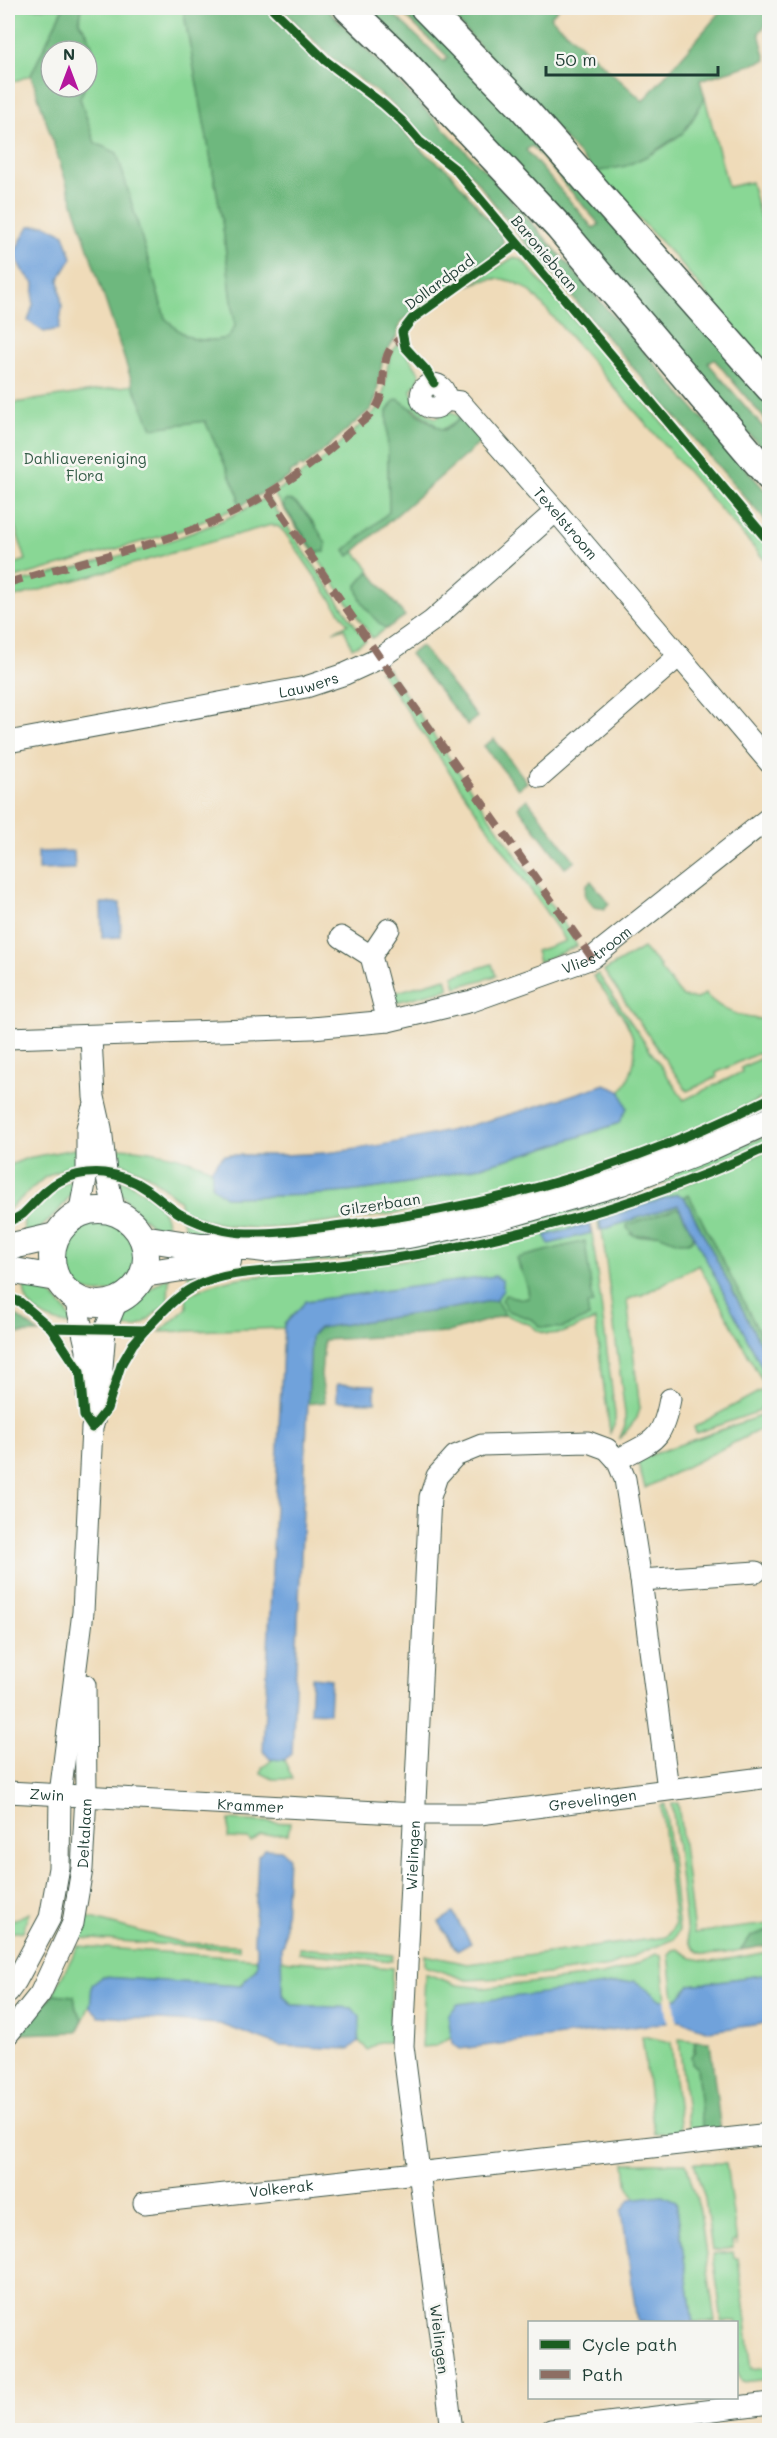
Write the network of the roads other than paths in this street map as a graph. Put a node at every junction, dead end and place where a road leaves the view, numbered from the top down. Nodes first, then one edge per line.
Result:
1 (348, 8) edge
2 (425, 8) edge
3 (770, 388) edge
4 (445, 400) dead end
5 (770, 477) edge
6 (556, 511) junction
7 (679, 656) junction
8 (8, 742) edge
9 (770, 763) edge
10 (540, 777) dead end
11 (770, 817) edge
12 (389, 929) dead end
13 (341, 937) dead end
14 (371, 956) junction
15 (388, 1021) junction
16 (91, 1037) junction
17 (8, 1038) edge
18 (94, 1097) junction
19 (770, 1120) edge
20 (115, 1213) junction
21 (79, 1215) junction
22 (56, 1236) junction
23 (142, 1238) junction
24 (8, 1247) edge
25 (265, 1249) junction
26 (8, 1270) edge
27 (143, 1274) junction
28 (56, 1278) junction
29 (75, 1298) junction
30 (117, 1301) junction
31 (670, 1399) dead end
32 (92, 1428) junction
33 (617, 1460) junction
34 (756, 1572) dead end
35 (641, 1580) junction
36 (83, 1612) junction
37 (770, 1777) edge
38 (668, 1789) junction
39 (8, 1792) edge
40 (60, 1794) junction
41 (86, 1796) junction
42 (415, 1814) junction
43 (8, 1992) edge
44 (8, 2034) edge
45 (770, 2134) edge
46 (420, 2172) junction
47 (144, 2203) dead end
48 (770, 2403) edge
49 (589, 2428) edge
50 (452, 2430) edge
51 (550, 2430) edge

1 - 5 main road, Baroniebaan
2 - 3 main road
4 - 6 street, Texelstroom
6 - 7 street, Texelstroom
6 - 8 street, Lauwers
7 - 9 street, Texelstroom
7 - 10 street
11 - 15 street, Vliestroom
12 - 14 street
13 - 14 street
14 - 15 street
15 - 16 street, Vliestroom
16 - 17 street
16 - 18 street
18 - 20 street
18 - 21 street
19 - 25 street
20 - 21 street
20 - 23 street
21 - 22 street
22 - 24 street
22 - 28 street
23 - 25 street
23 - 27 street
25 - 27 street
26 - 28 street
27 - 30 street
28 - 29 street
29 - 30 street
29 - 32 street, Deltalaan
30 - 32 street, Deltalaan
31 - 33 street
32 - 36 street, Deltalaan
33 - 35 street
33 - 42 street, Wielingen
34 - 35 street
35 - 38 street
36 - 40 street, Deltalaan
36 - 41 street, Deltalaan
37 - 38 street, Grevelingen
38 - 42 street, Grevelingen
39 - 40 street, Zwin
40 - 41 street, Zwin
40 - 43 street, Deltalaan
41 - 42 street, Krammer
41 - 44 street, Deltalaan
42 - 46 street, Wielingen
45 - 46 street
46 - 47 street, Volkerak
46 - 50 street, Wielingen
48 - 49 street
49 - 51 street

